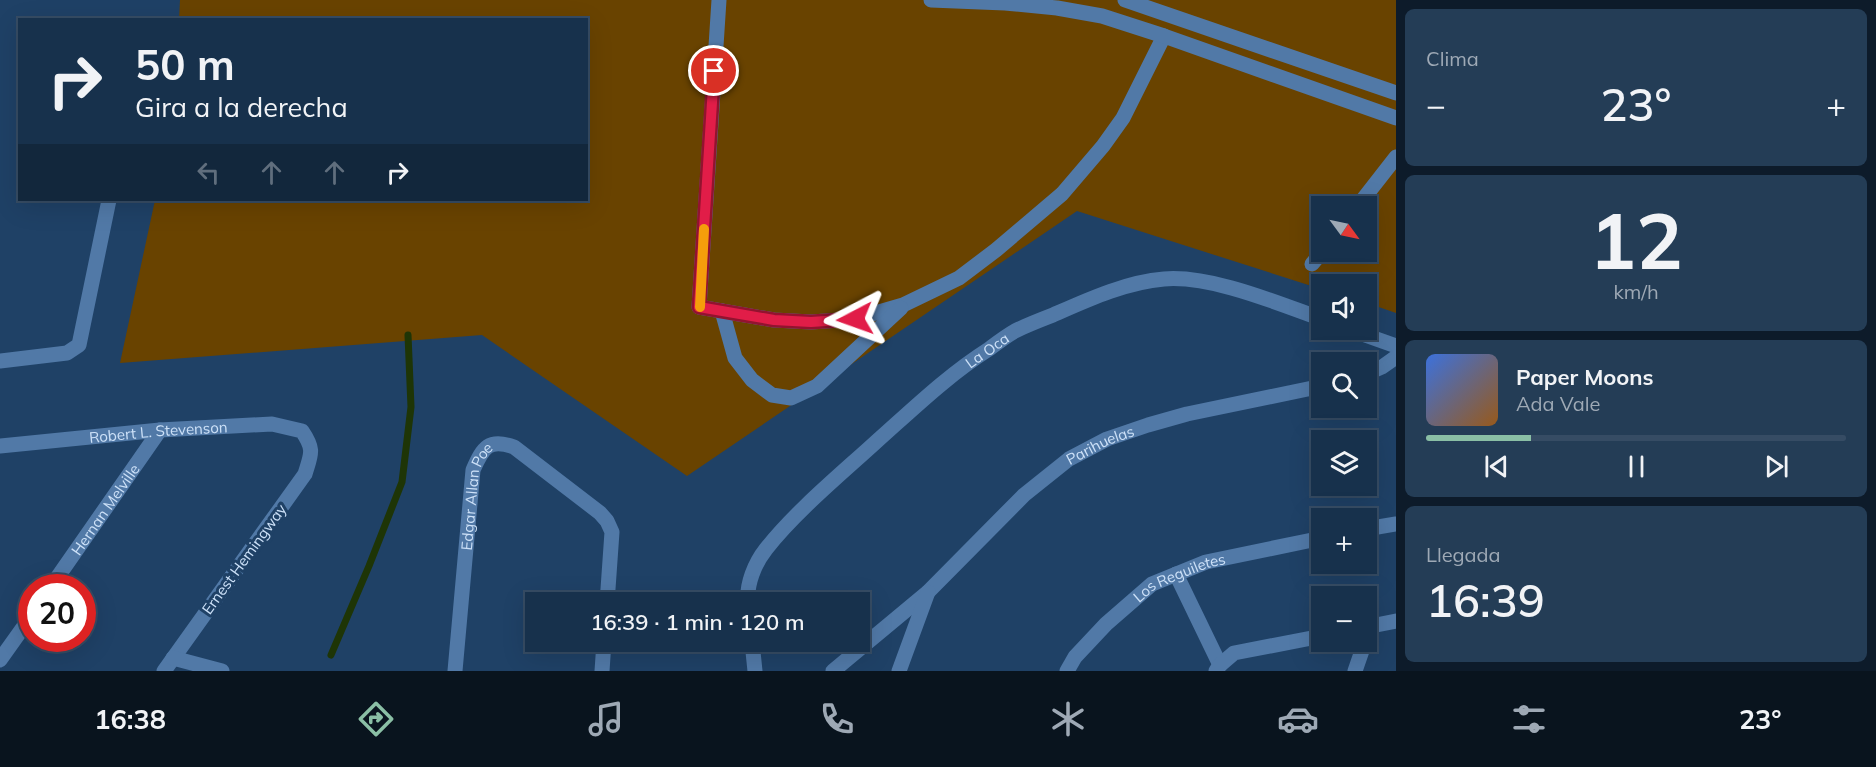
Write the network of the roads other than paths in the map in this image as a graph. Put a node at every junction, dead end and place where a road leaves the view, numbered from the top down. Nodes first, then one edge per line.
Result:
1 (719, 0) edge
2 (931, 0) edge
3 (1125, 0) edge
4 (1164, 36) junction
5 (1396, 93) edge
6 (1396, 118) edge
7 (1396, 157) edge
8 (1366, 196) edge
9 (109, 201) edge
10 (903, 305) junction
11 (722, 311) junction
12 (1311, 315) edge
13 (1377, 339) edge
14 (1396, 346) edge
15 (1396, 357) edge
16 (0, 361) edge
17 (1377, 369) edge
18 (1311, 388) edge
19 (160, 430) junction
20 (310, 443) joint
21 (0, 446) edge
22 (1396, 524) edge
23 (1377, 527) edge
24 (1311, 540) edge
25 (60, 574) edge
26 (1176, 574) junction
27 (608, 592) edge
28 (749, 592) edge
29 (928, 592) junction
30 (1396, 621) edge
31 (1377, 627) edge
32 (18, 635) edge
33 (1311, 638) edge
34 (603, 652) edge
35 (753, 652) edge
36 (1362, 652) edge
37 (0, 660) edge
38 (169, 665) edge
39 (1218, 668) edge
40 (222, 671) edge
41 (455, 671) edge
42 (602, 671) edge
43 (755, 671) edge
44 (833, 671) edge
45 (899, 671) edge
46 (1067, 671) edge
47 (1355, 671) edge

1 - 11 street
2 - 4 street
3 - 5 street
4 - 6 street
4 - 10 street
7 - 8 street
9 - 16 street
10 - 11 street
10 - 11 street
12 - 28 street, La Oca
13 - 14 street
15 - 17 street
18 - 29 street, Parihuelas
19 - 20 street, Robert L. Stevenson
19 - 21 street, Robert L. Stevenson
19 - 25 street, Hernan Melville
20 - 38 street, Ernest Hemingway
22 - 23 street
24 - 26 street, Los Reguiletes
26 - 39 street
26 - 46 street, Los Reguiletes
27 - 41 street, Edgar Allan Poe
29 - 44 street, Parihuelas
29 - 45 street, Parihuelas
30 - 31 street
32 - 37 street
33 - 39 street
34 - 42 street
35 - 43 street
36 - 47 street
38 - 40 street

